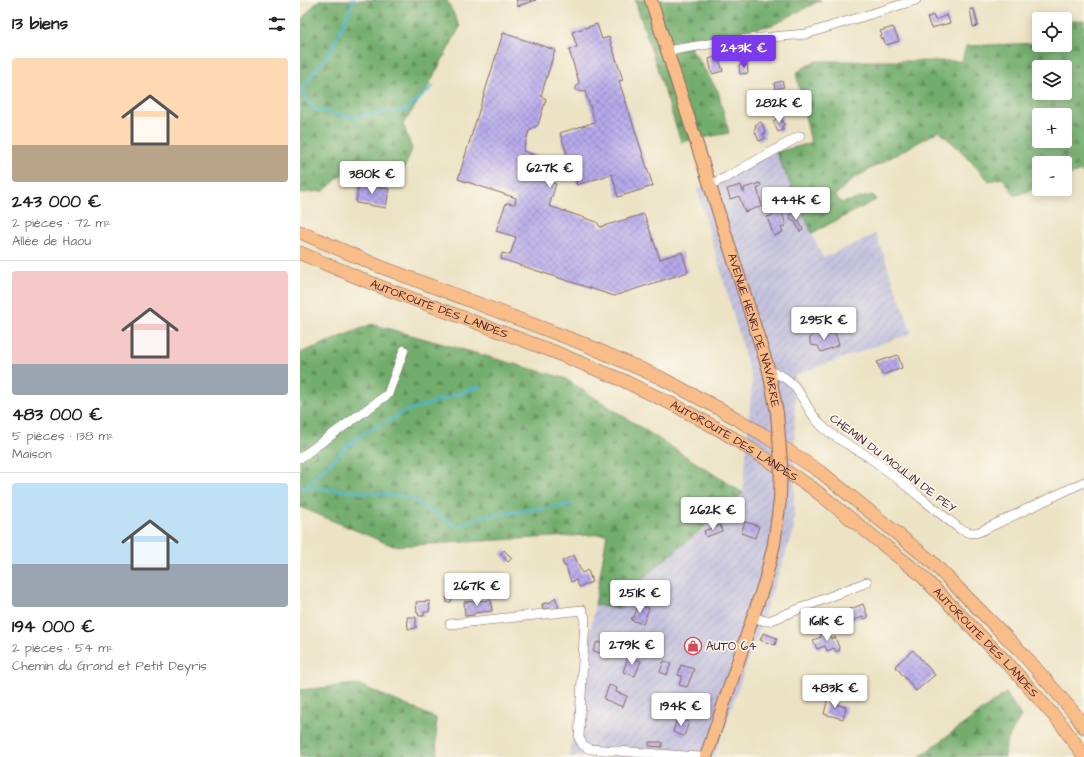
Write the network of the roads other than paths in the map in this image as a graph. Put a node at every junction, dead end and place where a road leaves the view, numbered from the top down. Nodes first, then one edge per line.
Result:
1 (650, 0) edge
2 (916, 0) edge
3 (667, 51) junction
4 (800, 136) dead end
5 (709, 185) junction
6 (300, 232) edge
7 (300, 253) edge
8 (404, 350) dead end
9 (769, 371) junction
10 (300, 458) edge
11 (1084, 482) edge
12 (867, 582) dead end
13 (753, 617) junction
14 (450, 624) dead end
15 (1084, 726) edge
16 (1084, 756) edge
17 (700, 757) edge
18 (706, 757) edge

1 - 3 main road, AVENUE HENRI DE NAVARRE
2 - 3 street
3 - 5 main road, AVENUE HENRI DE NAVARRE
4 - 5 street
5 - 9 main road, AVENUE HENRI DE NAVARRE
6 - 15 highway, AUTOROUTE DES LANDES
7 - 16 highway, AUTOROUTE DES LANDES
8 - 10 street
9 - 11 street, CHEMIN DU MOULIN DE PEY
9 - 13 main road, AVENUE HENRI DE NAVARRE, bridge
12 - 13 street
13 - 18 main road, AVENUE HENRI DE NAVARRE
14 - 17 street

